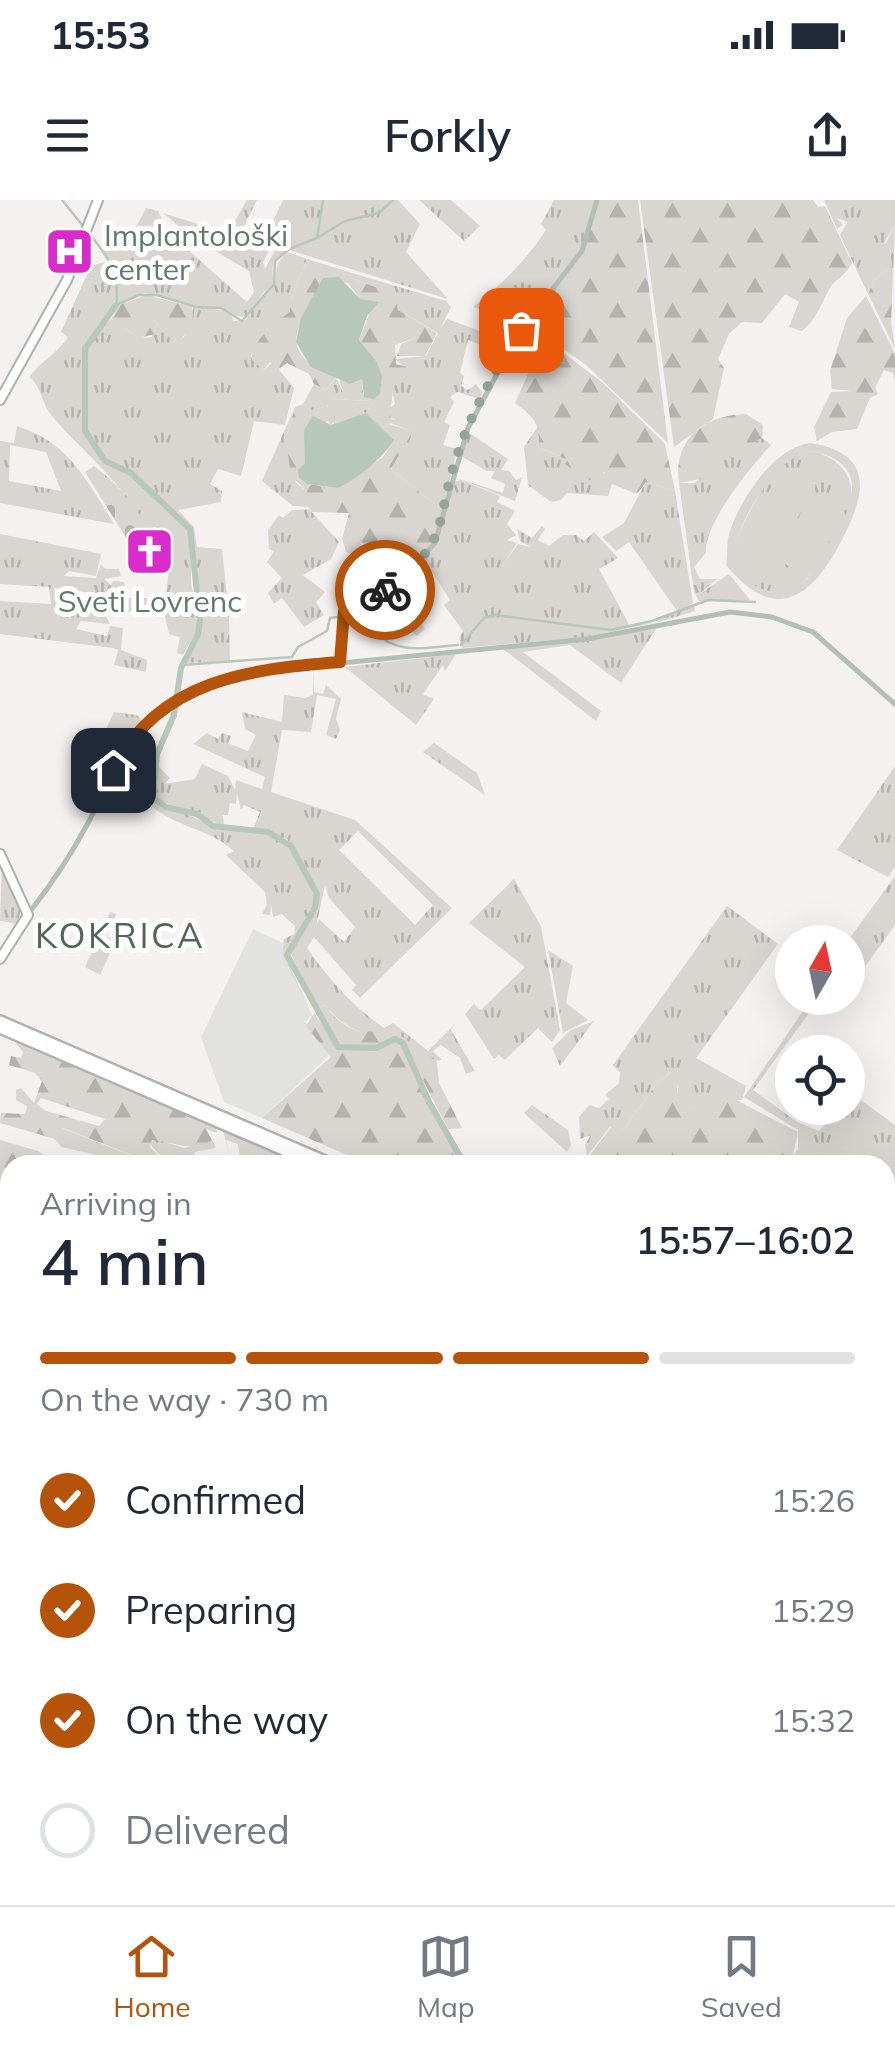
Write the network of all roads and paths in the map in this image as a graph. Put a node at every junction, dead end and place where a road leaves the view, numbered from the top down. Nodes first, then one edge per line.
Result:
1 (98, 200) edge
2 (597, 200) edge
3 (0, 400) edge
4 (340, 662) junction
5 (895, 704) edge
6 (0, 854) edge
7 (28, 914) junction
8 (0, 958) edge
9 (0, 1024) edge
10 (295, 1155) edge
11 (310, 1155) edge

1 - 3 main road
2 - 4 street
4 - 5 street
4 - 7 street
6 - 7 main road
7 - 8 main road
9 - 10 highway
9 - 11 highway

